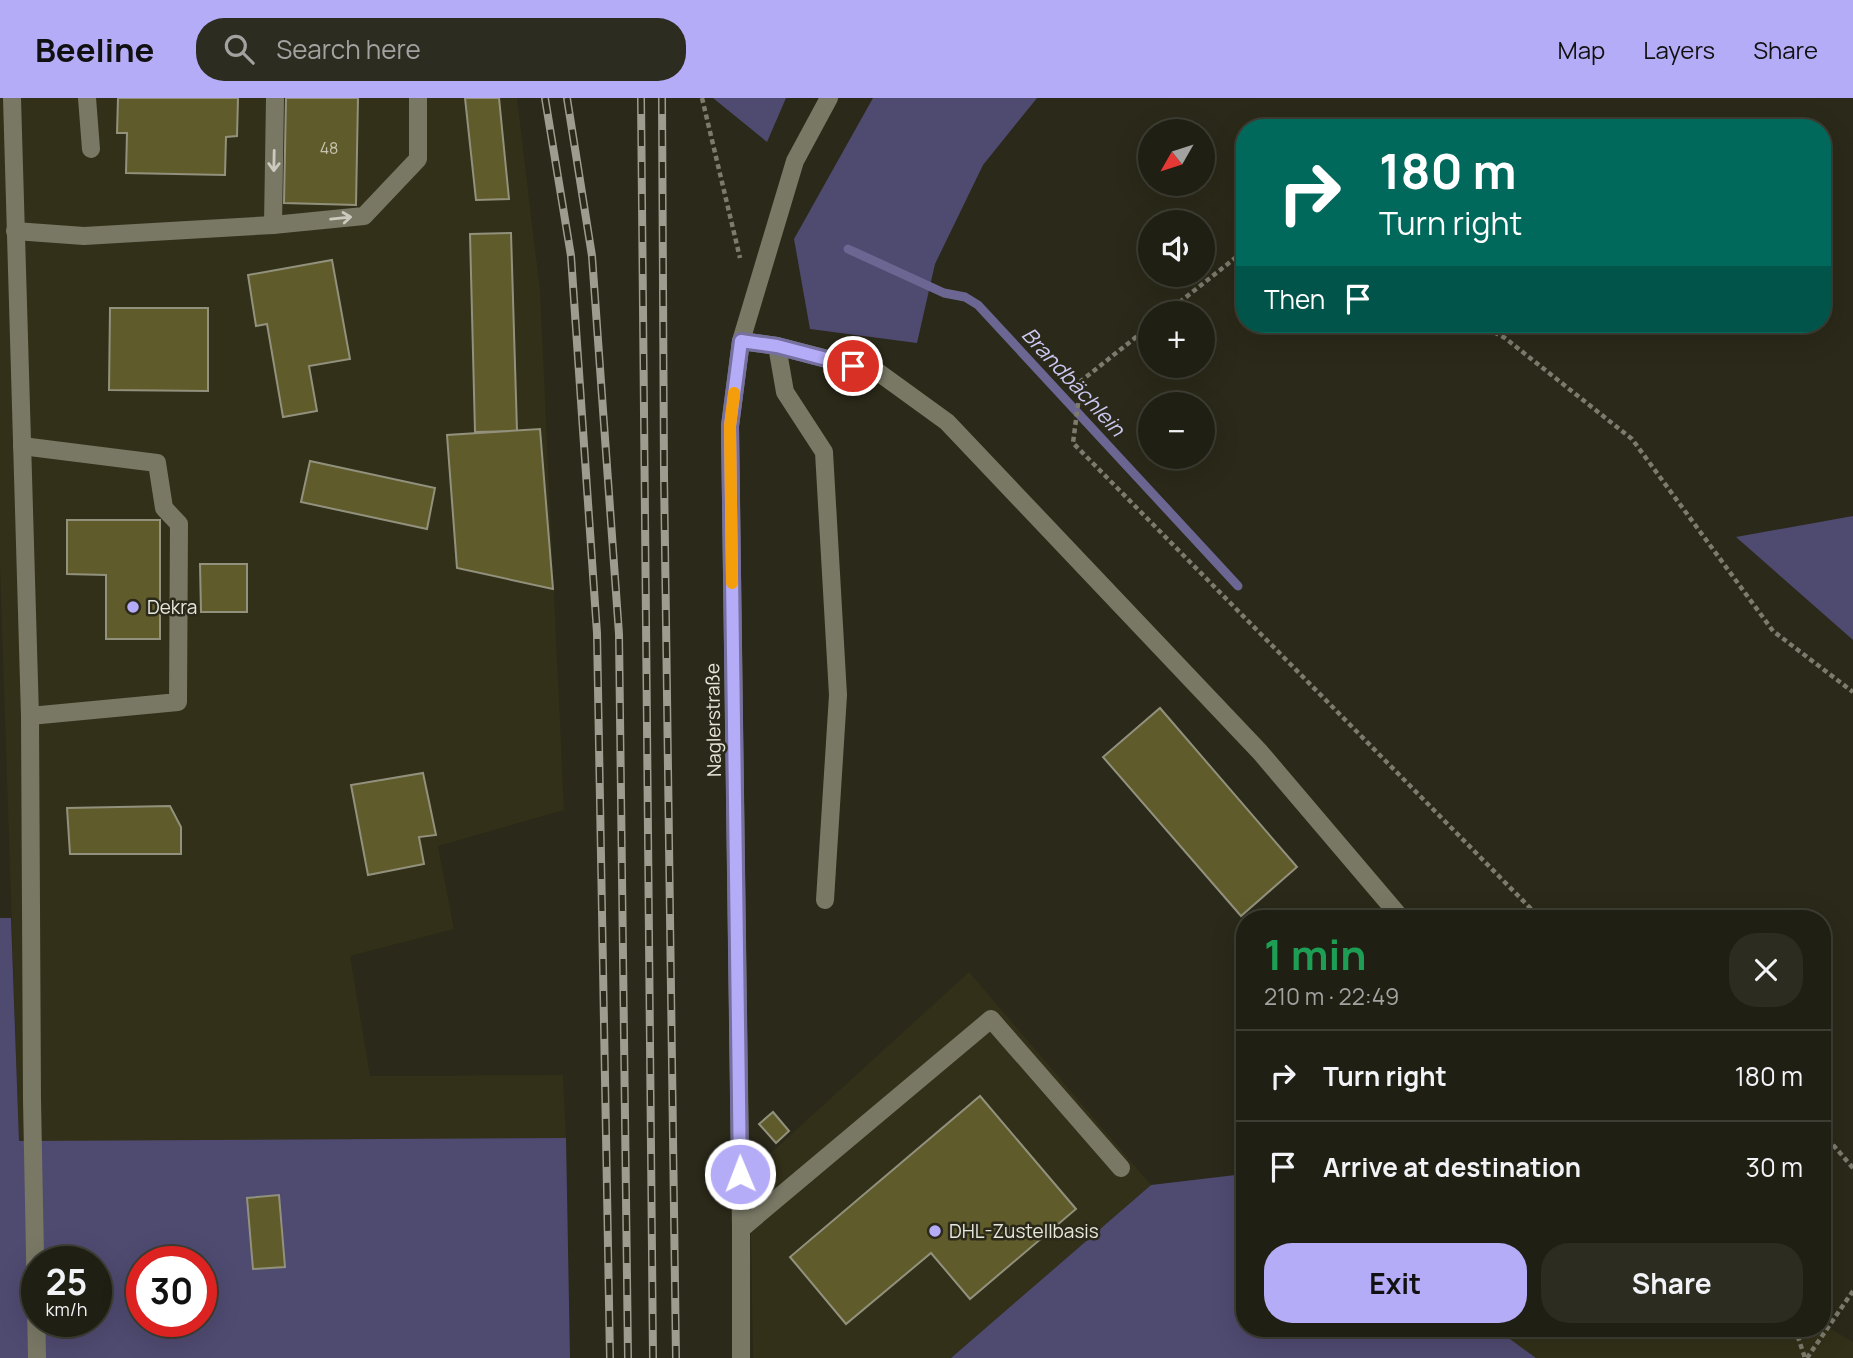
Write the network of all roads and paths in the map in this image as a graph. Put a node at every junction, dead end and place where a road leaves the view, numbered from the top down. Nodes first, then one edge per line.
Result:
1 (12, 98) edge
2 (88, 98) edge
3 (275, 98) edge
4 (418, 98) edge
5 (702, 98) edge
6 (829, 98) edge
7 (91, 149) dead end
8 (273, 225) junction
9 (15, 231) junction
10 (1236, 257) edge
11 (742, 268) dead end
12 (1181, 301) edge
13 (1496, 333) edge
14 (1138, 336) edge
15 (741, 341) junction
16 (777, 346) junction
17 (22, 446) junction
18 (1853, 692) edge
19 (30, 716) junction
20 (825, 900) dead end
21 (1394, 910) edge
22 (1532, 910) edge
23 (1831, 1142) edge
24 (1121, 1168) dead end
25 (1853, 1168) edge
26 (741, 1230) junction
27 (1853, 1291) edge
28 (1831, 1322) edge
29 (1798, 1337) edge
30 (1821, 1337) edge
31 (37, 1358) edge
32 (741, 1358) edge
33 (1806, 1358) edge

1 - 9 street
2 - 7 street
3 -> 8 street
8 -> 4 street
5 - 11 path
6 - 15 street, Naglerstraße
8 - 9 street
9 - 17 street
10 - 12 path
13 - 18 path
14 - 22 path
15 - 16 street
15 - 26 street, Naglerstraße
16 - 20 street
16 - 21 street
17 - 19 street
17 - 19 street
19 - 31 street
23 - 25 path
24 - 26 street
26 - 32 street, Naglerstraße
27 - 28 path
29 - 33 path
30 - 33 path

